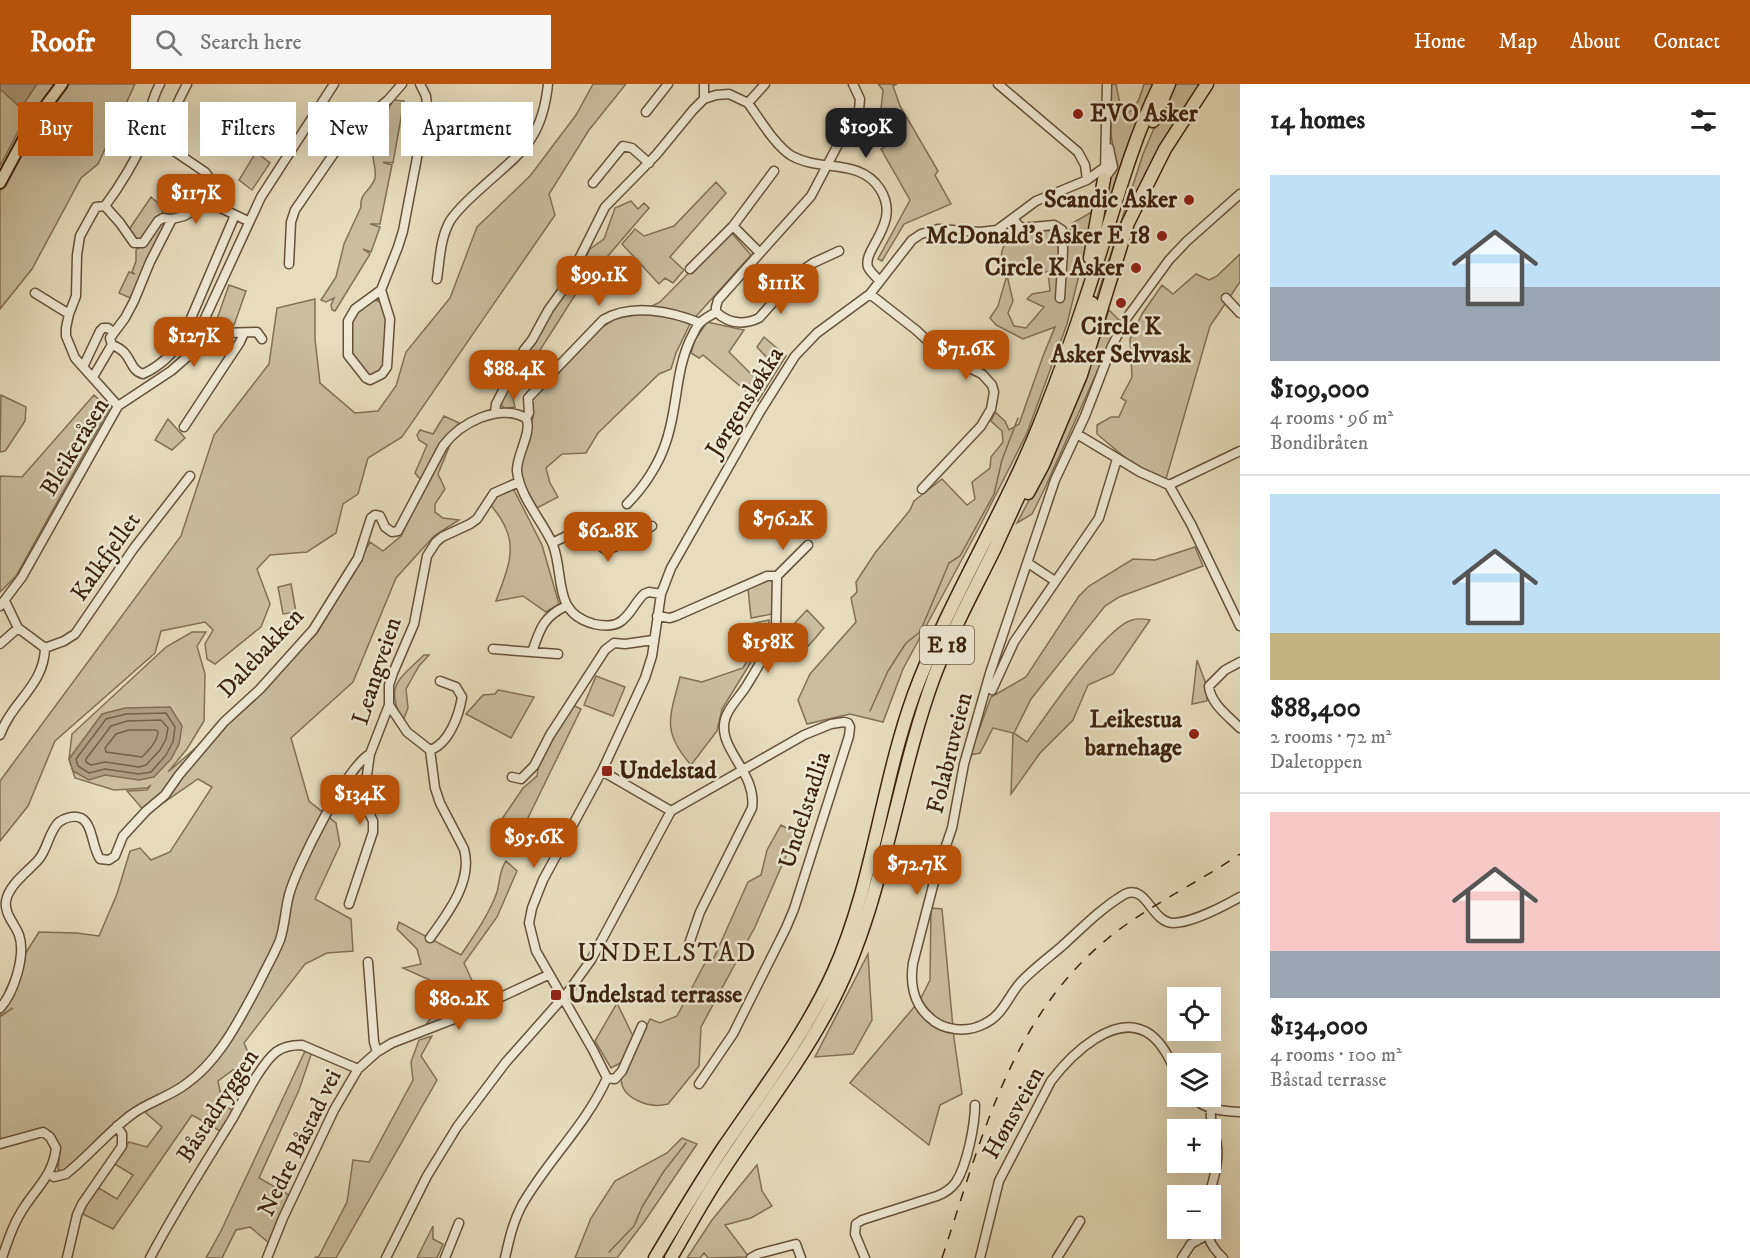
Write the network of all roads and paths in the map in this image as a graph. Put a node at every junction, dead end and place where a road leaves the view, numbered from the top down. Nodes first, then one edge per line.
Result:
1 (62, 84) edge
2 (160, 84) edge
3 (187, 84) edge
4 (334, 84) edge
5 (402, 84) edge
6 (420, 84) edge
7 (548, 84) edge
8 (668, 84) edge
9 (704, 84) edge
10 (765, 84) edge
11 (853, 84) edge
12 (998, 84) edge
13 (1107, 84) edge
14 (1160, 84) edge
15 (1169, 84) edge
16 (1207, 84) edge
17 (704, 99) junction
18 (151, 102) edge
19 (178, 102) edge
20 (748, 103) junction
21 (646, 112) dead end
22 (134, 156) edge
23 (185, 156) edge
24 (649, 163) junction
25 (828, 165) junction
26 (774, 171) dead end
27 (1105, 173) junction
28 (1087, 180) junction
29 (0, 183) edge
30 (593, 183) dead end
31 (1240, 194) edge
32 (208, 202) junction
33 (105, 206) junction
34 (236, 215) junction
35 (172, 219) junction
36 (1013, 219) junction
37 (248, 221) junction
38 (733, 226) junction
39 (839, 251) dead end
40 (760, 253) junction
41 (289, 264) dead end
42 (690, 269) dead end
43 (437, 279) dead end
44 (880, 281) junction
45 (381, 290) junction
46 (35, 293) dead end
47 (870, 294) junction
48 (1227, 297) dead end
49 (1060, 298) dead end
50 (716, 312) junction
51 (1240, 313) edge
52 (69, 314) junction
53 (700, 322) junction
54 (202, 326) junction
55 (113, 332) junction
56 (244, 333) junction
57 (1072, 336) junction
58 (262, 339) dead end
59 (112, 345) junction
60 (82, 367) junction
61 (93, 377) junction
62 (118, 406) junction
63 (495, 413) junction
64 (526, 418) junction
65 (184, 427) dead end
66 (1077, 434) junction
67 (1240, 451) edge
68 (1117, 459) junction
69 (190, 476) dead end
70 (519, 482) junction
71 (1169, 485) junction
72 (922, 489) dead end
73 (627, 504) dead end
74 (652, 526) dead end
75 (552, 543) junction
76 (808, 545) dead end
77 (1028, 563) junction
78 (777, 576) junction
79 (1055, 581) junction
80 (975, 590) junction
81 (661, 594) junction
82 (3, 604) edge
83 (566, 606) junction
84 (657, 616) junction
85 (1240, 626) edge
86 (18, 628) junction
87 (653, 639) junction
88 (0, 644) edge
89 (45, 648) junction
90 (493, 649) dead end
91 (532, 652) junction
92 (558, 654) dead end
93 (1240, 662) edge
94 (440, 681) dead end
95 (992, 690) dead end
96 (389, 705) junction
97 (1240, 728) edge
98 (0, 735) edge
99 (430, 750) junction
100 (370, 754) junction
101 (743, 770) junction
102 (602, 771) junction
103 (512, 777) dead end
104 (671, 811) junction
105 (1240, 897) edge
106 (349, 904) dead end
107 (430, 938) dead end
108 (689, 944) dead end
109 (368, 963) dead end
110 (548, 975) junction
111 (562, 998) junction
112 (0, 1008) edge
113 (642, 1026) dead end
114 (377, 1052) junction
115 (1167, 1054) edge
116 (358, 1069) junction
117 (607, 1078) junction
118 (699, 1084) dead end
119 (975, 1105) dead end
120 (1207, 1107) edge
121 (1211, 1109) junction
122 (1240, 1112) edge
123 (117, 1126) junction
124 (0, 1144) edge
125 (49, 1174) junction
126 (1212, 1185) edge
127 (1080, 1221) dead end
128 (459, 1223) dead end
129 (1197, 1239) edge
130 (1209, 1239) edge
131 (2, 1258) edge
132 (67, 1258) edge
133 (150, 1258) edge
134 (267, 1258) edge
135 (386, 1258) edge
136 (445, 1258) edge
137 (504, 1258) edge
138 (655, 1258) edge
139 (671, 1258) edge
140 (751, 1258) edge
141 (801, 1258) edge
142 (865, 1258) edge
143 (980, 1258) edge
144 (1057, 1258) edge
145 (1182, 1258) edge
146 (1223, 1258) edge

1 - 29 main road
2 - 18 street
3 - 19 street
4 - 37 street, Bleikeråsen
5 - 41 street
6 - 45 street
7 - 43 street
8 - 21 street
9 - 17 street
10 - 20 street
11 - 25 street
12 - 28 street
13 - 27 street
14 - 57 highway, E 18
15 - 80 highway, E 18
16 - 80 highway, E 18
17 - 20 street
17 - 24 street
20 - 25 street
22 - 33 street
23 - 32 street
24 - 30 street
24 - 63 street
25 - 40 street
25 - 44 street
26 - 38 street
27 - 28 street, Jørgensløkka
27 - 57 highway, E 18
28 - 36 street, Jørgensløkka
31 - 66 street, Folabruveien
32 - 34 street
32 - 35 street
33 - 35 street
33 - 52 street
34 - 37 street
34 - 59 street
35 - 55 street
36 - 44 street, Jørgensløkka
36 - 49 street
37 - 54 street, Bleikeråsen
38 - 40 street
38 - 42 street
39 - 50 street
40 - 50 street
44 - 47 street, Jørgensløkka
45 - 45 street
46 - 52 street
47 - 72 street
47 - 81 street, Jørgensløkka
48 - 51 street
50 - 53 street
52 - 60 street
53 - 64 street
53 - 73 street
54 - 56 street
54 - 62 street, Bleikeråsen
55 - 59 street
55 - 60 street
56 - 58 street
56 - 65 street
57 - 138 highway, E 18
59 - 61 street
60 - 61 street
61 - 62 street
62 - 82 street, Bleikeråsen
63 - 64 street
63 - 112 street, Dalebakken
64 - 70 street
66 - 68 street
66 - 77 street, Folabruveien
67 - 71 street
68 - 71 street
68 - 79 street
69 - 89 street, Kalkfjellet
70 - 75 street
70 - 96 street, Leangveien
71 - 85 street
74 - 75 street
75 - 83 street
76 - 78 street
77 - 79 street
77 - 105 street, Folabruveien
78 - 84 street
78 - 101 street
79 - 95 street
80 - 139 highway, E 18
81 - 83 street
81 - 84 street, Jørgensløkka
82 - 86 street
83 - 91 street
84 - 87 street, Jørgensløkka
86 - 88 street
86 - 89 street
87 - 102 street, Jørgensløkka
87 - 103 street
89 - 98 street
90 - 91 street
91 - 92 street
93 - 97 street
94 - 99 street
96 - 99 street
96 - 100 street, Leangveien
99 - 107 street
100 - 106 street
100 - 123 street, Leangveien
101 - 104 street, Undelstadlia
101 - 108 street
101 - 118 street, Undelstadlia
102 - 104 street
102 - 110 street
104 - 111 street
109 - 114 street
110 - 111 street
110 - 114 street, Nedre Båstad vei
111 - 117 street
111 - 135 street
113 - 117 street
114 - 116 street, Nedre Båstad vei
115 - 143 street, Hønsveien
116 - 133 street, Båstadryggen
116 - 134 street, Nedre Båstad vei
117 - 137 street
119 - 142 street
120 - 121 street
121 - 122 street
121 - 126 street
123 - 125 street, Leangveien
123 - 132 street
124 - 125 street
125 - 131 street
127 - 144 street
128 - 136 street
129 - 145 street
130 - 146 street
140 - 141 street

